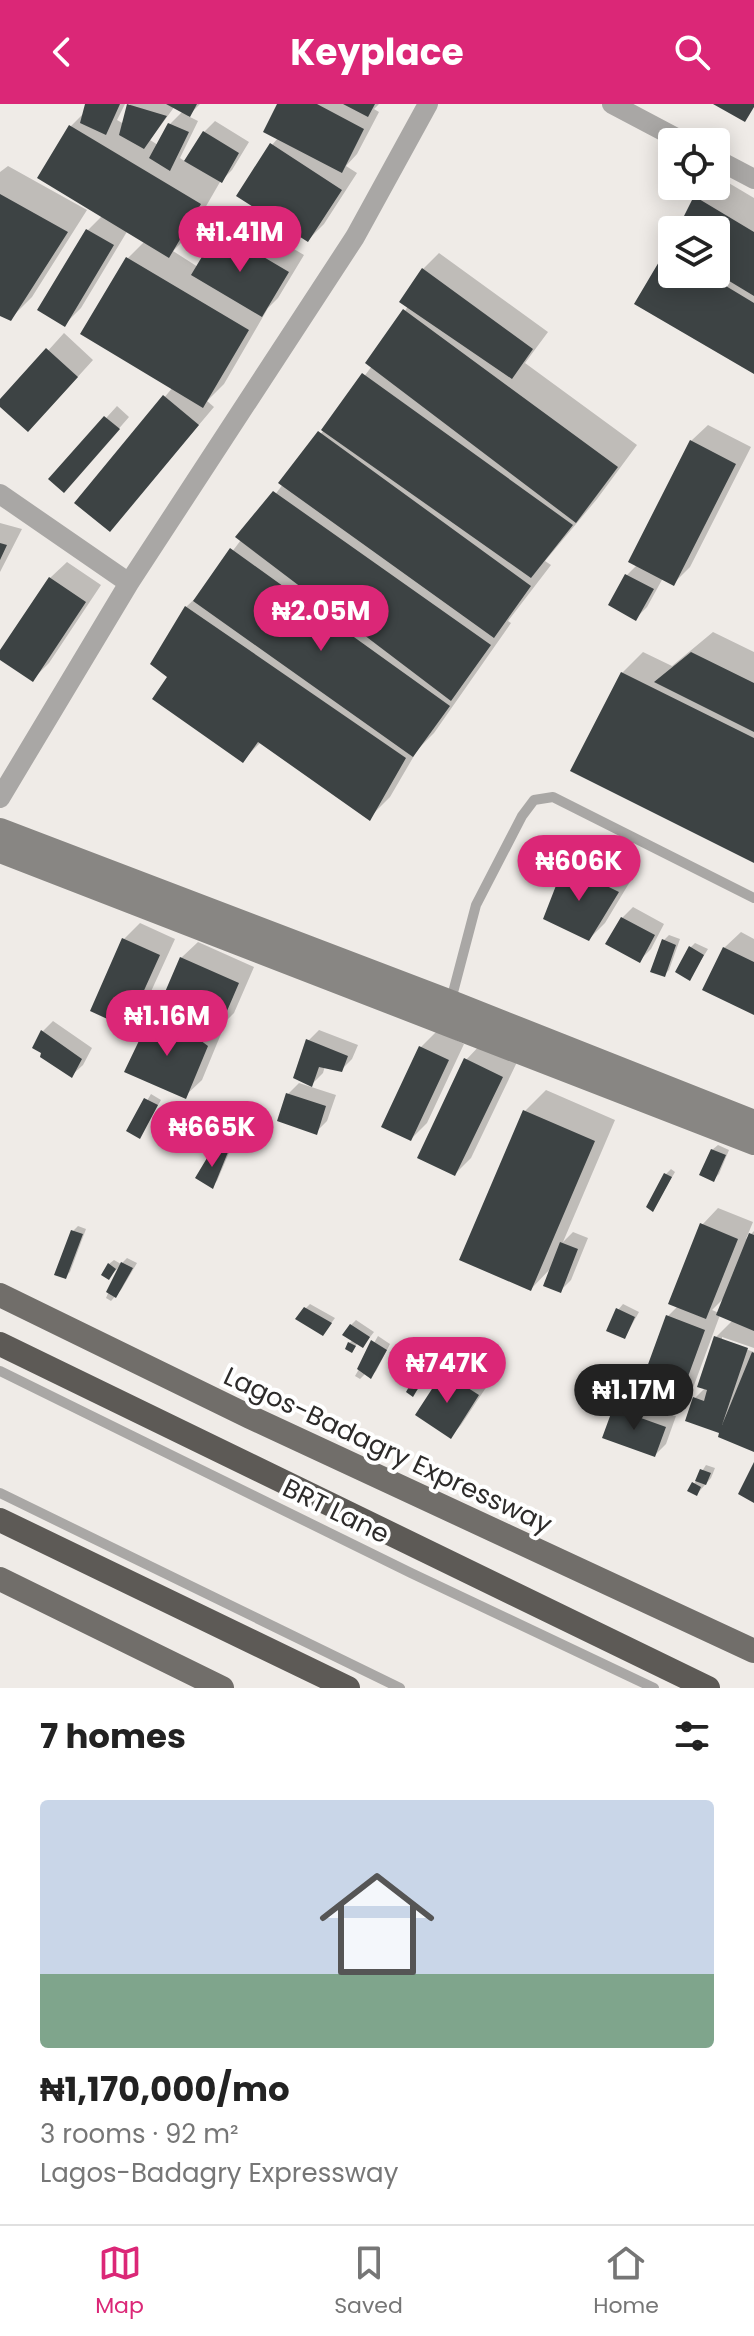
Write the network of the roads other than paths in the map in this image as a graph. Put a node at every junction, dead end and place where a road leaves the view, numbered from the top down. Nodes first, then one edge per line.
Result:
1 (428, 104) edge
2 (612, 104) edge
3 (658, 128) edge
4 (730, 166) edge
5 (754, 179) edge
6 (0, 494) edge
7 (129, 583) junction
8 (0, 798) edge
9 (0, 830) edge
10 (0, 851) edge
11 (754, 898) edge
12 (451, 1002) junction
13 (754, 1122) edge
14 (754, 1143) edge
15 (0, 1295) edge
16 (0, 1344) edge
17 (0, 1371) edge
18 (0, 1493) edge
19 (0, 1520) edge
20 (0, 1579) edge
21 (754, 1651) edge
22 (222, 1688) edge
23 (348, 1688) edge
24 (400, 1688) edge
25 (654, 1688) edge
26 (708, 1688) edge

1 - 7 street
2 - 3 street
4 - 5 street
6 - 7 street
7 - 8 street
9 - 12 main road
10 - 14 main road
11 - 12 lane
12 - 13 main road
15 - 21 main road, Lagos-Badagry Expressway
16 - 26 highway
17 - 25 lane, BRT Lane
18 - 24 lane
19 - 23 highway
20 - 22 main road

